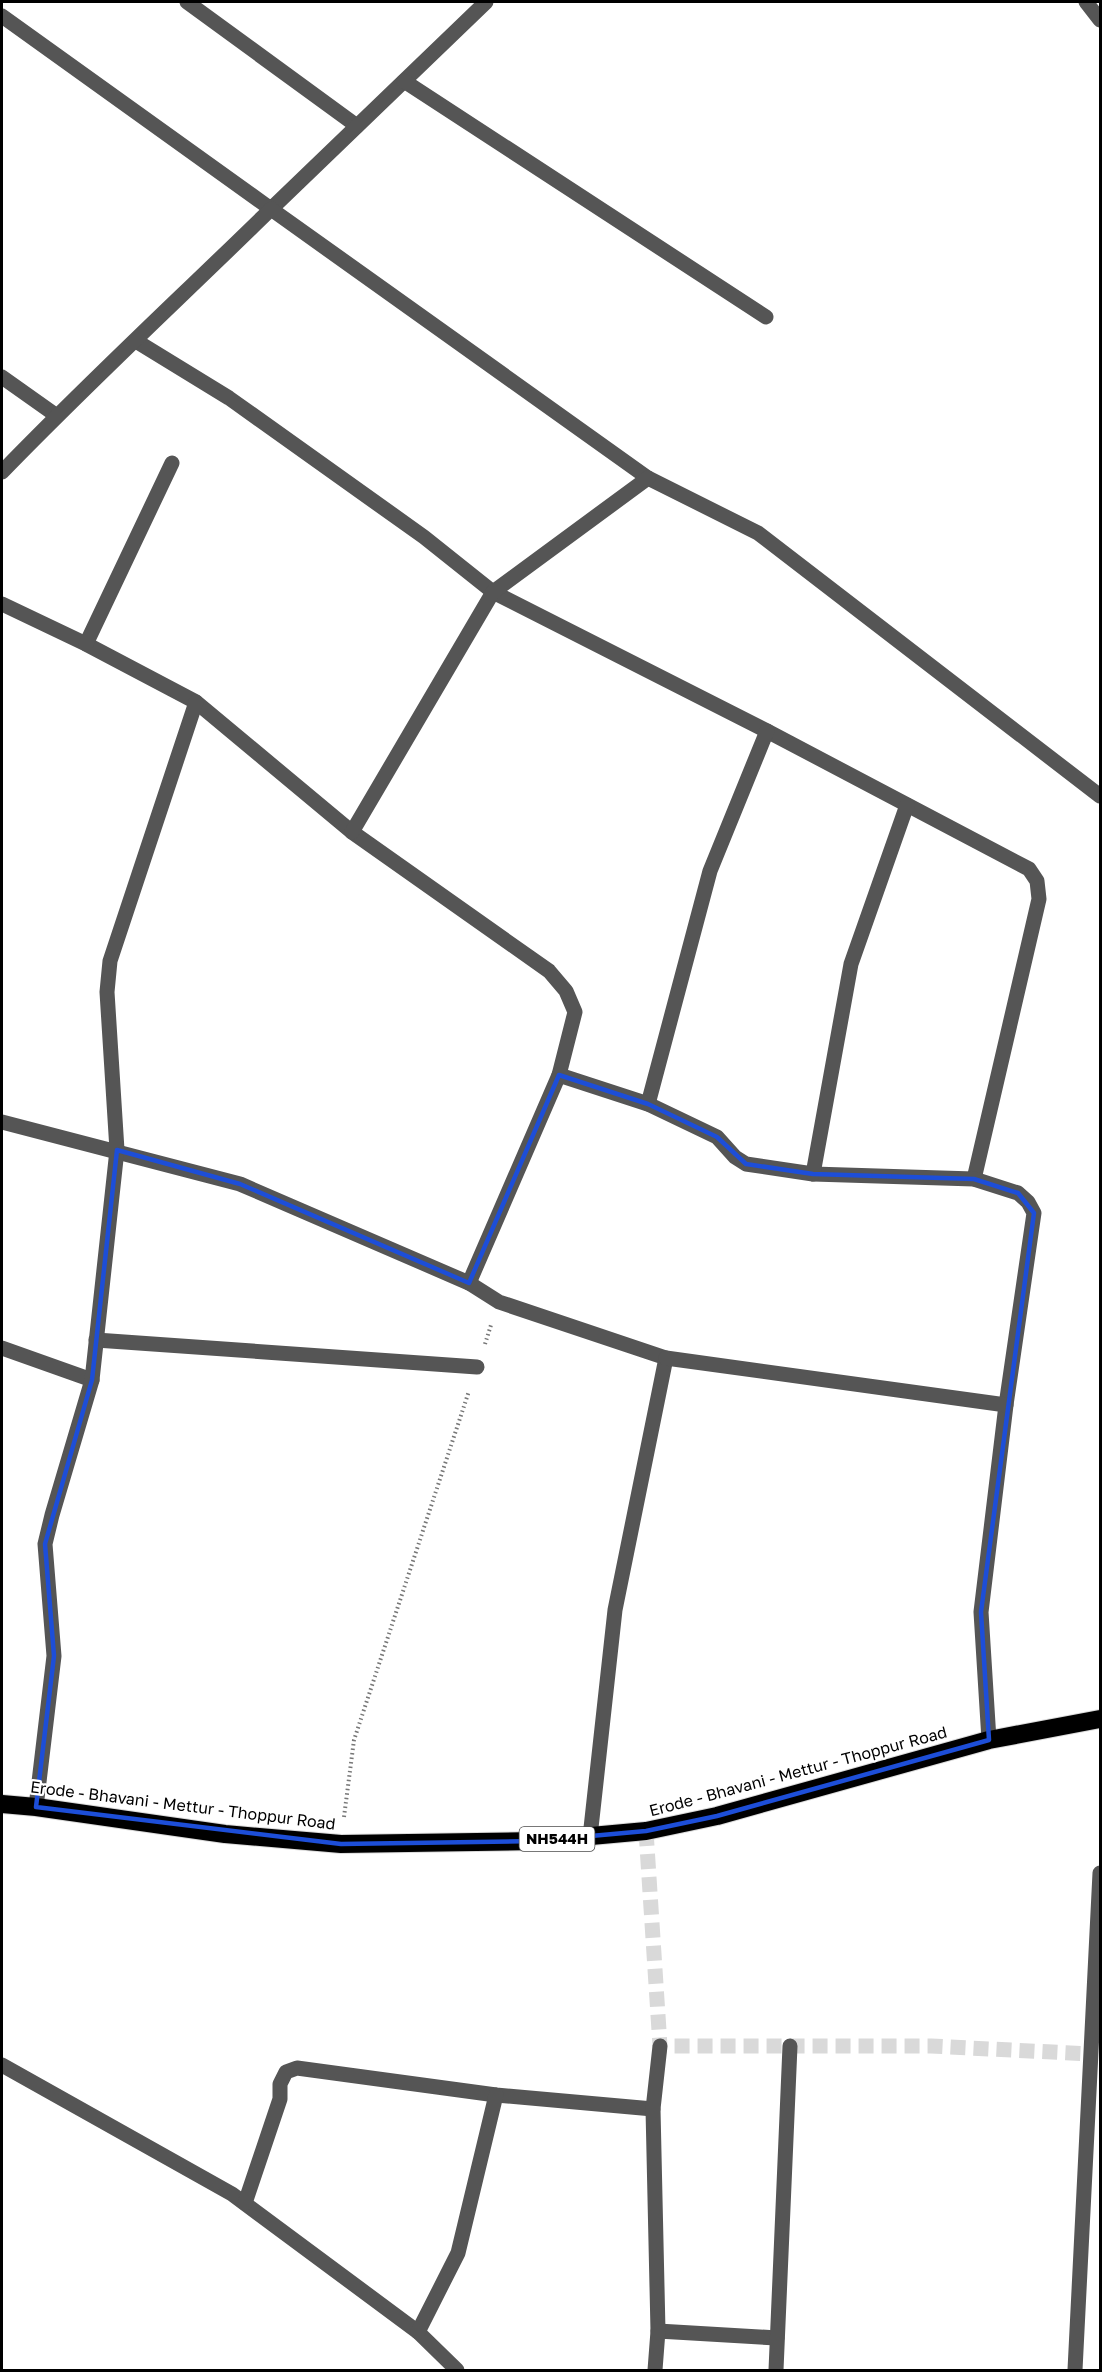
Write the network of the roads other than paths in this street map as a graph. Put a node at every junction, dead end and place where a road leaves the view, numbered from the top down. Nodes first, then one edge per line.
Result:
1 (187, 2) edge
2 (486, 2) edge
3 (1086, 2) edge
4 (2, 16) edge
5 (1101, 20) edge
6 (404, 81) junction
7 (357, 126) junction
8 (271, 209) junction
9 (766, 317) dead end
10 (136, 342) junction
11 (2, 377) edge
12 (57, 416) junction
13 (172, 463) dead end
14 (2, 472) edge
15 (648, 478) junction
16 (493, 592) junction
17 (2, 604) edge
18 (86, 644) junction
19 (196, 702) junction
20 (767, 731) junction
21 (1101, 796) edge
22 (907, 805) junction
23 (352, 832) junction
24 (559, 1076) junction
25 (648, 1104) junction
26 (2, 1122) edge
27 (117, 1150) junction
28 (813, 1174) junction
29 (974, 1179) junction
30 (469, 1283) junction
31 (96, 1340) junction
32 (2, 1348) edge
33 (666, 1358) junction
34 (477, 1367) road end
35 (92, 1380) junction
36 (1006, 1405) junction
37 (1101, 1719) edge
38 (989, 1740) junction
39 (2, 1804) edge
40 (36, 1807) junction
41 (590, 1837) junction
42 (1101, 1873) edge
43 (660, 2046) dead end
44 (790, 2046) dead end
45 (2, 2065) edge
46 (496, 2095) junction
47 (653, 2109) junction
48 (246, 2203) junction
49 (658, 2331) junction
50 (418, 2332) junction
51 (777, 2338) junction
52 (457, 2370) edge
53 (655, 2370) edge
54 (776, 2370) edge
55 (1075, 2370) edge

1 - 7 street
2 - 6 street
3 - 5 street
4 - 8 street
6 - 7 street
6 - 9 street
7 - 8 street
8 - 10 street
8 - 15 street
10 - 12 street
10 - 16 street
11 - 12 street
12 - 14 street
13 - 18 street
15 - 16 street
15 - 21 street
16 - 20 street
16 - 23 street
17 - 18 street
18 - 19 street
19 - 23 street
19 - 27 street
20 - 22 street
20 - 25 street
22 - 28 street
22 - 29 street
23 - 24 street
24 - 25 street
24 - 30 street
25 - 28 street
26 - 27 street
27 - 30 street
27 - 31 street
28 - 29 street
29 - 36 street
30 - 33 street
31 - 34 street
31 - 35 street
32 - 35 street
33 - 36 street
33 - 41 street
35 - 40 street
36 - 38 street
37 - 38 highway, Erode - Bhavani - Mettur - Thoppur Road / NH544H
38 - 41 highway, Erode - Bhavani - Mettur - Thoppur Road / NH544H
39 - 40 highway, Erode - Bhavani - Mettur - Thoppur Road / NH544H
40 - 41 highway, Erode - Bhavani - Mettur - Thoppur Road / NH544H
42 - 55 street
43 - 47 street
44 - 51 street
45 - 48 street
46 - 47 street
46 - 48 street
46 - 50 street
47 - 49 street
48 - 50 street
49 - 51 street
49 - 53 street
50 - 52 street
51 - 54 street

